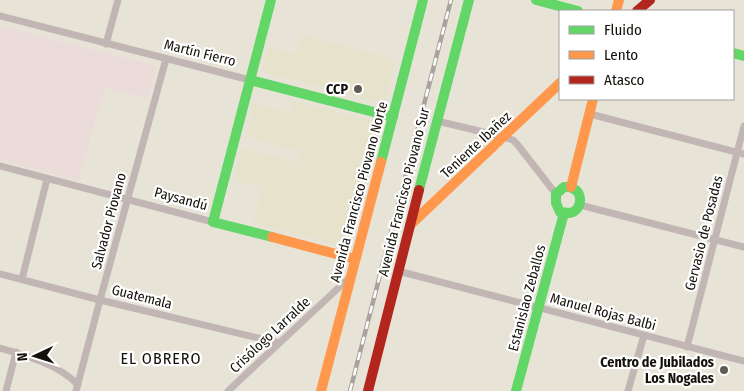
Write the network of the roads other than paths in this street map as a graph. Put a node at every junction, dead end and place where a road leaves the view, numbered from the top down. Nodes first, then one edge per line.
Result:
1 (118, 0) edge
2 (270, 0) edge
3 (423, 0) edge
4 (469, 0) edge
5 (536, 0) edge
6 (650, 0) edge
7 (574, 10) edge
8 (638, 10) edge
9 (0, 16) edge
10 (106, 44) junction
11 (166, 59) junction
12 (250, 80) junction
13 (559, 85) edge
14 (594, 100) edge
15 (590, 114) junction
16 (393, 117) junction
17 (437, 121) junction
18 (744, 126) edge
19 (504, 137) junction
20 (741, 153) edge
21 (0, 166) edge
22 (47, 179) junction
23 (571, 187) junction
24 (556, 194) junction
25 (128, 200) junction
26 (580, 205) junction
27 (564, 213) junction
28 (213, 222) junction
29 (410, 226) junction
30 (715, 240) junction
31 (744, 247) edge
32 (355, 259) junction
33 (398, 271) junction
34 (0, 274) edge
35 (351, 276) junction
36 (22, 279) junction
37 (100, 300) junction
38 (538, 307) junction
39 (644, 335) junction
40 (279, 343) junction
41 (687, 347) junction
42 (0, 348) edge
43 (16, 352) junction
44 (744, 361) edge
45 (77, 388) edge
46 (6, 391) edge
47 (228, 391) edge
48 (321, 391) edge
49 (368, 391) edge
50 (516, 391) edge
51 (628, 391) edge

1 - 10 street
2 - 12 street
3 - 16 street, Avenida Francisco Piovano Norte
4 - 17 street, Avenida Francisco Piovano Sur
5 - 7 street
6 - 8 street
9 - 10 street, Martín Fierro
10 - 11 street, Martín Fierro
11 - 12 street, Martín Fierro
11 - 25 street, Salvador Piovano
12 - 16 street, Martín Fierro
12 - 28 street
13 - 19 street, Teniente Ibañez
14 - 15 street
15 - 20 street
15 - 23 street
16 - 32 street, Avenida Francisco Piovano Norte
17 - 19 street
17 - 29 street, Avenida Francisco Piovano Sur
18 - 20 street, Gervasio de Posadas
19 - 24 street
19 - 29 street, Teniente Ibañez
20 - 30 street, Gervasio de Posadas
21 - 22 street, Paysandú
22 - 25 street, Paysandú
22 - 36 street
23 - 24 street
23 - 26 street
24 - 27 street
25 - 28 street, Paysandú
25 - 37 street, Salvador Piovano
26 - 27 street
26 - 30 street
27 - 38 street, Estanislao Zeballos
28 - 32 street, Paysandú
29 - 33 street, Avenida Francisco Piovano Sur
30 - 31 street
30 - 41 street, Gervasio de Posadas
32 - 35 street, Avenida Francisco Piovano Norte
33 - 38 street, Manuel Rojas Balbi
33 - 49 street, Avenida Francisco Piovano Sur
34 - 36 street, Guatemala
35 - 40 street, Crisólogo Larralde
35 - 48 street, Avenida Francisco Piovano Norte
36 - 37 street, Guatemala
37 - 40 street, Guatemala
37 - 45 street, Salvador Piovano
38 - 39 street, Manuel Rojas Balbi
38 - 50 street, Estanislao Zeballos
39 - 41 street, Manuel Rojas Balbi
39 - 51 street
40 - 47 street, Crisólogo Larralde
41 - 44 street, Manuel Rojas Balbi
42 - 43 street
43 - 45 street
43 - 46 street

